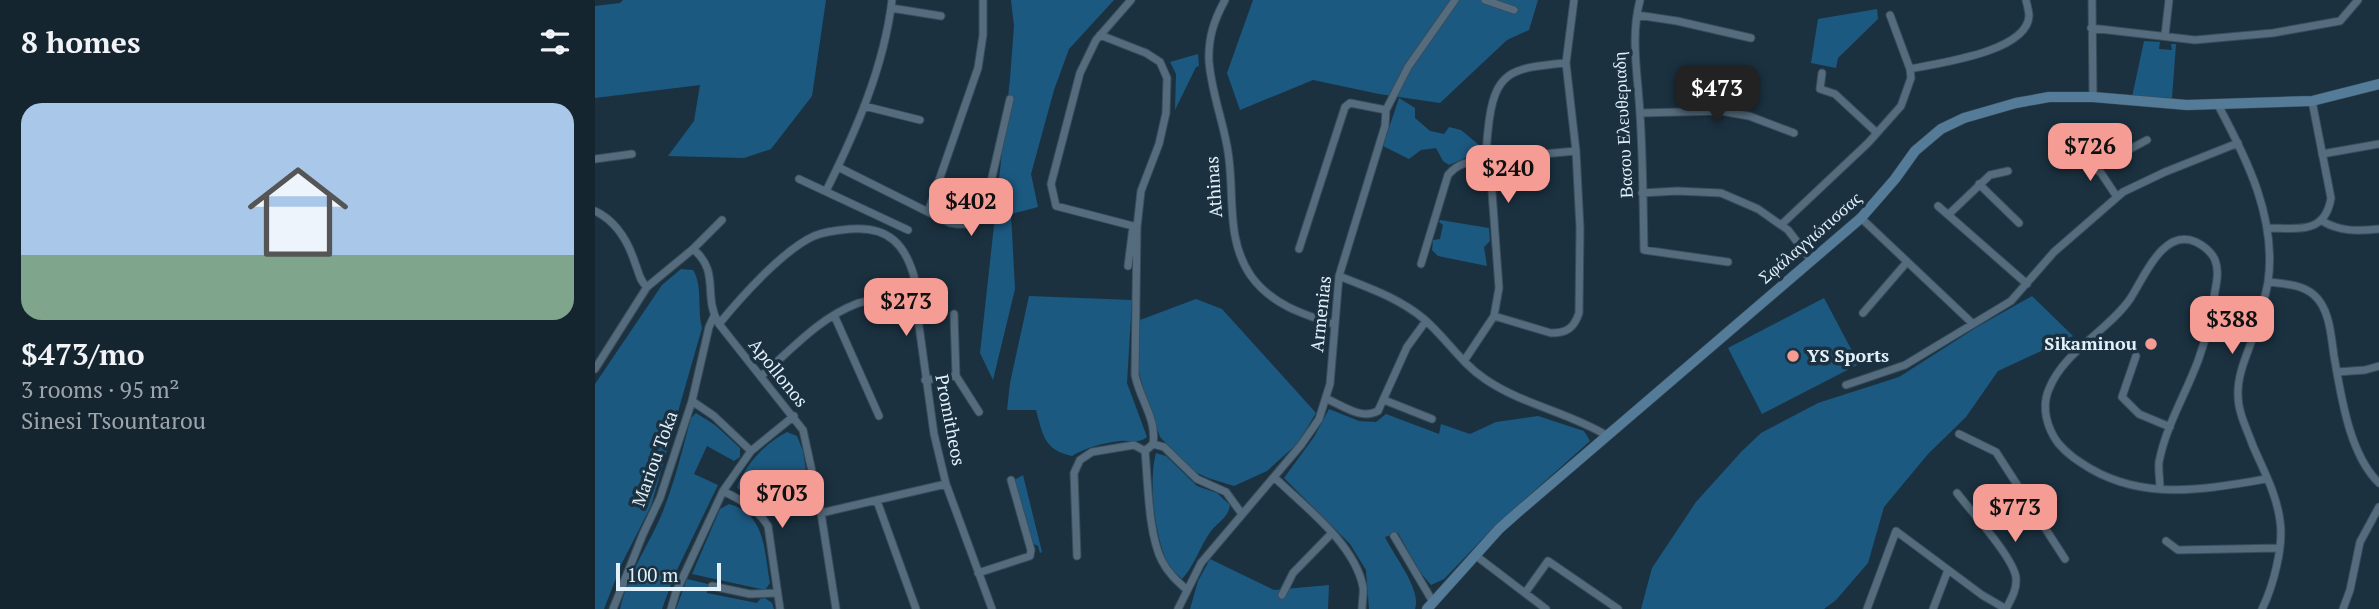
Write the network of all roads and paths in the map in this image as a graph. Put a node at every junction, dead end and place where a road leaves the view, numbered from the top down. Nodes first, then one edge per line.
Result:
1 (983, 0) edge
2 (1131, 0) edge
3 (1225, 0) edge
4 (1455, 0) edge
5 (1485, 0) edge
6 (1574, 0) edge
7 (1640, 0) edge
8 (2026, 0) edge
9 (2091, 0) edge
10 (2169, 0) edge
11 (2358, 0) edge
12 (891, 4) edge
13 (1514, 10) dead end
14 (1637, 15) junction
15 (1890, 15) dead end
16 (941, 16) dead end
17 (2091, 29) junction
18 (1100, 35) junction
19 (2165, 35) junction
20 (1751, 38) dead end
21 (1566, 63) junction
22 (1910, 69) junction
23 (1822, 73) dead end
24 (2379, 84) edge
25 (2093, 97) junction
26 (1010, 99) dead end
27 (2312, 101) junction
28 (2218, 105) junction
29 (864, 106) junction
30 (1386, 110) junction
31 (1640, 113) junction
32 (919, 120) dead end
33 (1877, 133) junction
34 (1794, 134) dead end
35 (2147, 139) dead end
36 (2238, 143) junction
37 (2379, 144) edge
38 (1576, 151) junction
39 (632, 154) dead end
40 (1532, 155) dead end
41 (2322, 155) junction
42 (595, 159) edge
43 (1485, 162) junction
44 (2066, 162) dead end
45 (838, 167) junction
46 (2094, 167) junction
47 (2008, 171) dead end
48 (799, 179) dead end
49 (1979, 184) junction
50 (826, 191) junction
51 (1642, 193) junction
52 (2117, 197) junction
53 (1938, 206) dead end
54 (595, 211) edge
55 (928, 212) junction
56 (1949, 214) junction
57 (1861, 218) junction
58 (722, 220) dead end
59 (890, 221) junction
60 (2322, 221) junction
61 (2019, 223) dead end
62 (1781, 225) junction
63 (1135, 227) junction
64 (2267, 228) junction
65 (2379, 229) edge
66 (908, 230) dead end
67 (884, 232) junction
68 (693, 249) junction
69 (1299, 249) dead end
70 (1811, 260) junction
71 (1728, 262) dead end
72 (1907, 262) junction
73 (1421, 264) dead end
74 (1128, 266) dead end
75 (1339, 276) junction
76 (2268, 282) junction
77 (2027, 284) junction
78 (647, 287) junction
79 (915, 297) junction
80 (954, 313) dead end
81 (1863, 313) dead end
82 (834, 315) junction
83 (714, 316) junction
84 (1494, 316) junction
85 (1426, 321) junction
86 (1972, 323) junction
87 (719, 324) junction
88 (1333, 324) junction
89 (599, 354) edge
90 (2136, 356) dead end
91 (1464, 361) junction
92 (2379, 366) edge
93 (595, 369) edge
94 (2337, 372) junction
95 (761, 376) junction
96 (956, 376) junction
97 (925, 380) junction
98 (1846, 385) dead end
99 (1327, 399) junction
100 (1384, 400) junction
101 (692, 401) junction
102 (979, 412) dead end
103 (794, 416) junction
104 (879, 416) dead end
105 (1432, 419) dead end
106 (2170, 427) junction
107 (1959, 434) dead end
108 (1606, 435) junction
109 (1153, 444) junction
110 (751, 451) junction
111 (1145, 451) junction
112 (1274, 477) junction
113 (2266, 479) junction
114 (1011, 480) dead end
115 (2379, 483) edge
116 (946, 484) junction
117 (2160, 488) junction
118 (723, 491) junction
119 (1957, 493) dead end
120 (877, 501) junction
121 (2379, 507) edge
122 (821, 513) junction
123 (1242, 514) junction
124 (1332, 533) junction
125 (1394, 536) dead end
126 (2166, 541) dead end
127 (2279, 548) junction
128 (1077, 555) dead end
129 (1475, 555) junction
130 (2065, 559) dead end
131 (1948, 570) junction
132 (978, 573) junction
133 (712, 586) dead end
134 (1187, 590) junction
135 (777, 593) junction
136 (1525, 593) junction
137 (1282, 595) dead end
138 (1430, 605) edge
139 (613, 609) edge
140 (671, 609) edge
141 (780, 609) edge
142 (837, 609) edge
143 (916, 609) edge
144 (992, 609) edge
145 (1178, 609) edge
146 (1362, 609) edge
147 (1546, 609) edge
148 (1618, 609) edge
149 (1867, 609) edge
150 (1933, 609) edge
151 (2006, 609) edge
152 (2262, 609) edge
153 (2343, 609) edge

1 - 55 street
2 - 18 street
3 - 88 street, Athinas
4 - 30 street, Armenias
5 - 13 street
6 - 21 street
7 - 14 street, Βασου Ελευθεριαδη
8 - 22 street
9 - 17 street
10 - 19 street
11 - 19 street
12 - 16 street
12 - 29 street
14 - 20 street
14 - 31 street, Βασου Ελευθεριαδη
15 - 22 street
17 - 19 street
17 - 25 street
18 - 63 street
18 - 63 street
21 - 38 street
21 - 43 street
22 - 33 street
23 - 33 street
24 - 27 street, Σφάλαγγιώτισσας
25 - 28 street, Σφάλαγγιώτισσας
25 - 57 street, Σφάλαγγιώτισσας
26 - 55 street
27 - 28 street, Σφάλαγγιώτισσας
27 - 41 street
28 - 36 street
29 - 32 street
29 - 45 street
30 - 69 street
30 - 75 street, Armenias
31 - 34 street
31 - 51 street, Βασου Ελευθεριαδη
33 - 62 street
35 - 46 street
36 - 52 street
36 - 64 street
37 - 41 street
38 - 40 street
38 - 84 street
39 - 42 street
41 - 60 street
43 - 73 street
43 - 84 street
44 - 46 street
45 - 50 street
45 - 55 street
46 - 52 street
47 - 49 street
48 - 50 street
49 - 56 street
49 - 61 street
50 - 59 street
51 - 62 street
51 - 71 street, Βασου Ελευθεριαδη
52 - 77 street
53 - 56 street
54 - 78 street
56 - 77 street
57 - 70 street, Σφάλαγγιώτισσας
57 - 72 street
58 - 68 street
59 - 66 street
59 - 67 street
60 - 64 street
60 - 65 street
62 - 70 street
63 - 74 street
63 - 109 street
64 - 76 street
67 - 79 street, Promitheos
67 - 87 street
68 - 78 street
68 - 83 street, Apollonos
70 - 108 street, Σφάλαγγιώτισσας
72 - 81 street
72 - 86 street
75 - 85 street
75 - 88 street, Armenias
76 - 94 street
76 - 113 street
77 - 86 street
78 - 89 street
79 - 82 street
79 - 97 street, Promitheos
80 - 96 street
82 - 95 street
82 - 104 street
83 - 87 street, Apollonos
83 - 101 street, Mariou Toka
84 - 91 street
85 - 91 street
85 - 100 street
86 - 98 street
87 - 95 street, Apollonos
88 - 99 street, Armenias
89 - 93 street
90 - 106 street
91 - 108 street
92 - 94 street
94 - 115 street
95 - 103 street, Apollonos
96 - 97 street
96 - 102 street
97 - 116 street, Promitheos
99 - 100 street
99 - 112 street, Armenias
100 - 105 street
101 - 110 street
101 - 139 street, Mariou Toka
103 - 110 street
103 - 122 street, Apollonos
106 - 117 street
106 - 117 street
107 - 130 street
108 - 129 street, Σφάλαγγιώτισσας
109 - 111 street
109 - 123 street
110 - 118 street
111 - 128 street
111 - 134 street
112 - 123 street, Armenias
112 - 124 street
113 - 117 street
113 - 127 street
114 - 132 street
116 - 120 street
116 - 132 street, Promitheos
118 - 135 street
118 - 140 street
119 - 151 street
120 - 122 street
120 - 143 street
121 - 153 street
122 - 142 street, Apollonos
123 - 134 street, Armenias
124 - 137 street
124 - 146 street
125 - 138 street
126 - 127 street
127 - 152 street
129 - 136 street
129 - 138 street, Σφάλαγγιώτισσας
131 - 149 street
131 - 150 street
131 - 151 street
132 - 144 street, Promitheos
133 - 135 street
134 - 145 street, Armenias
135 - 141 street
136 - 147 street
136 - 148 street

